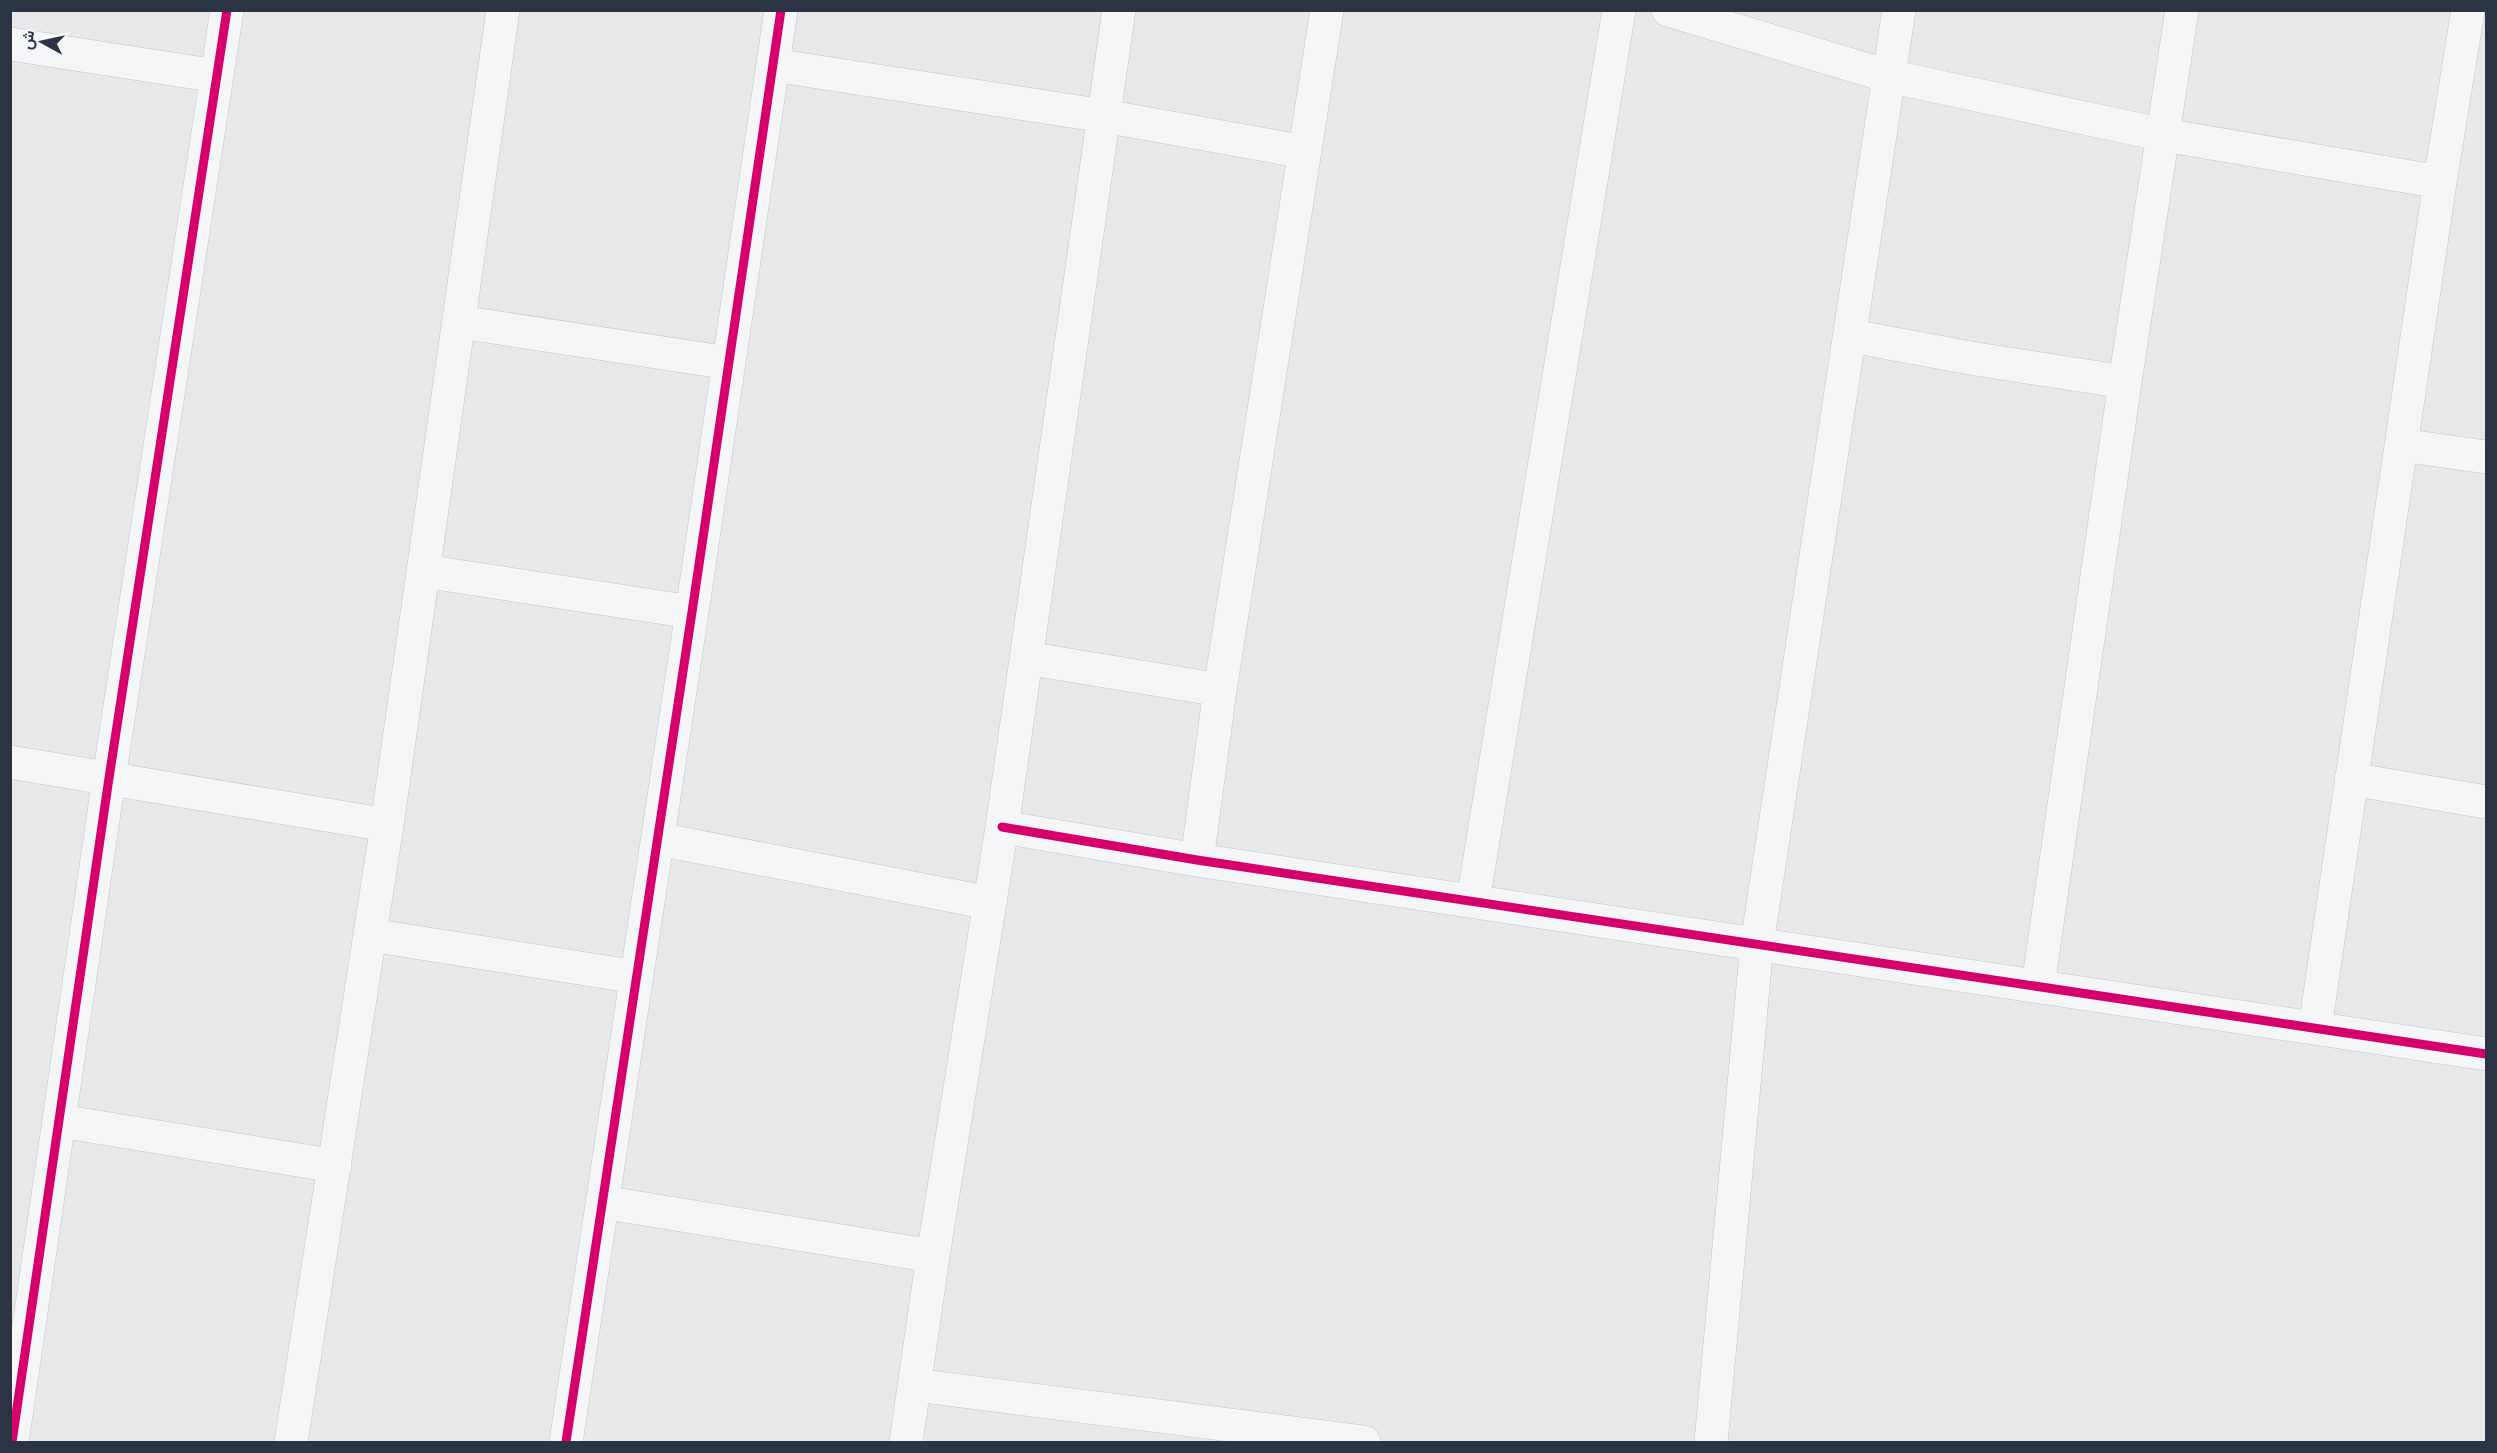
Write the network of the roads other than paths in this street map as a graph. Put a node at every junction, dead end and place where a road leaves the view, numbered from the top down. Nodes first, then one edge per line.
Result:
1 (227, 10) edge
2 (781, 10) edge
3 (1119, 10) edge
4 (1327, 10) edge
5 (1619, 10) edge
6 (1668, 10) edge
7 (1899, 10) edge
8 (2182, 10) edge
9 (2468, 10) edge
10 (502, 11) edge
11 (10, 44) edge
12 (773, 65) junction
13 (218, 76) junction
14 (1888, 76) junction
15 (1104, 116) junction
16 (2164, 135) junction
17 (1305, 152) junction
18 (2440, 182) junction
19 (460, 322) junction
20 (1851, 336) junction
21 (729, 363) junction
22 (2125, 382) junction
23 (2401, 445) junction
24 (2487, 457) edge
25 (423, 571) junction
26 (692, 612) junction
27 (1026, 658) junction
28 (1220, 690) junction
29 (10, 762) edge
30 (109, 778) junction
31 (2351, 779) junction
32 (2487, 802) edge
33 (387, 825) junction
34 (1002, 827) junction
35 (658, 839) junction
36 (1197, 860) junction
37 (1473, 901) junction
38 (990, 903) junction
39 (370, 935) junction
40 (1757, 944) junction
41 (637, 977) junction
42 (2038, 986) junction
43 (2315, 1028) junction
44 (2487, 1054) edge
45 (60, 1121) junction
46 (335, 1166) junction
47 (602, 1202) junction
48 (933, 1256) junction
49 (23, 1268) edge
50 (915, 1385) junction
51 (12, 1443) edge
52 (291, 1443) edge
53 (566, 1443) edge
54 (906, 1443) edge
55 (1364, 1443) edge
56 (1711, 1443) edge

1 - 13 street
2 - 12 street
3 - 15 street
4 - 17 street
5 - 37 street
6 - 14 street
7 - 14 street
8 - 16 street
9 - 18 street
10 - 19 street
11 - 13 street
12 - 15 street
12 - 21 street
13 - 30 street
14 - 16 street
14 - 20 street
15 - 17 street
15 - 27 street
16 - 18 street
16 - 22 street
17 - 28 street
18 - 23 street
19 - 21 street
19 - 25 street
20 - 22 street
20 - 40 street
21 - 26 street
22 - 42 street
23 - 24 street
23 - 31 street
25 - 26 street
25 - 33 street
26 - 35 street
27 - 28 street
27 - 34 street
28 - 36 street
29 - 30 street
30 - 33 street
30 - 45 street
31 - 32 street
31 - 43 street
33 - 39 street
34 - 36 street
34 - 38 street
35 - 38 street
35 - 41 street
36 - 37 street
37 - 40 street
38 - 48 street
39 - 41 street
39 - 46 street
40 - 42 street
40 - 56 street
41 - 47 street
42 - 43 street
43 - 44 street
45 - 46 street
45 - 49 street
46 - 52 street
47 - 48 street
47 - 53 street
48 - 50 street
49 - 51 street
50 - 54 street
50 - 55 street

